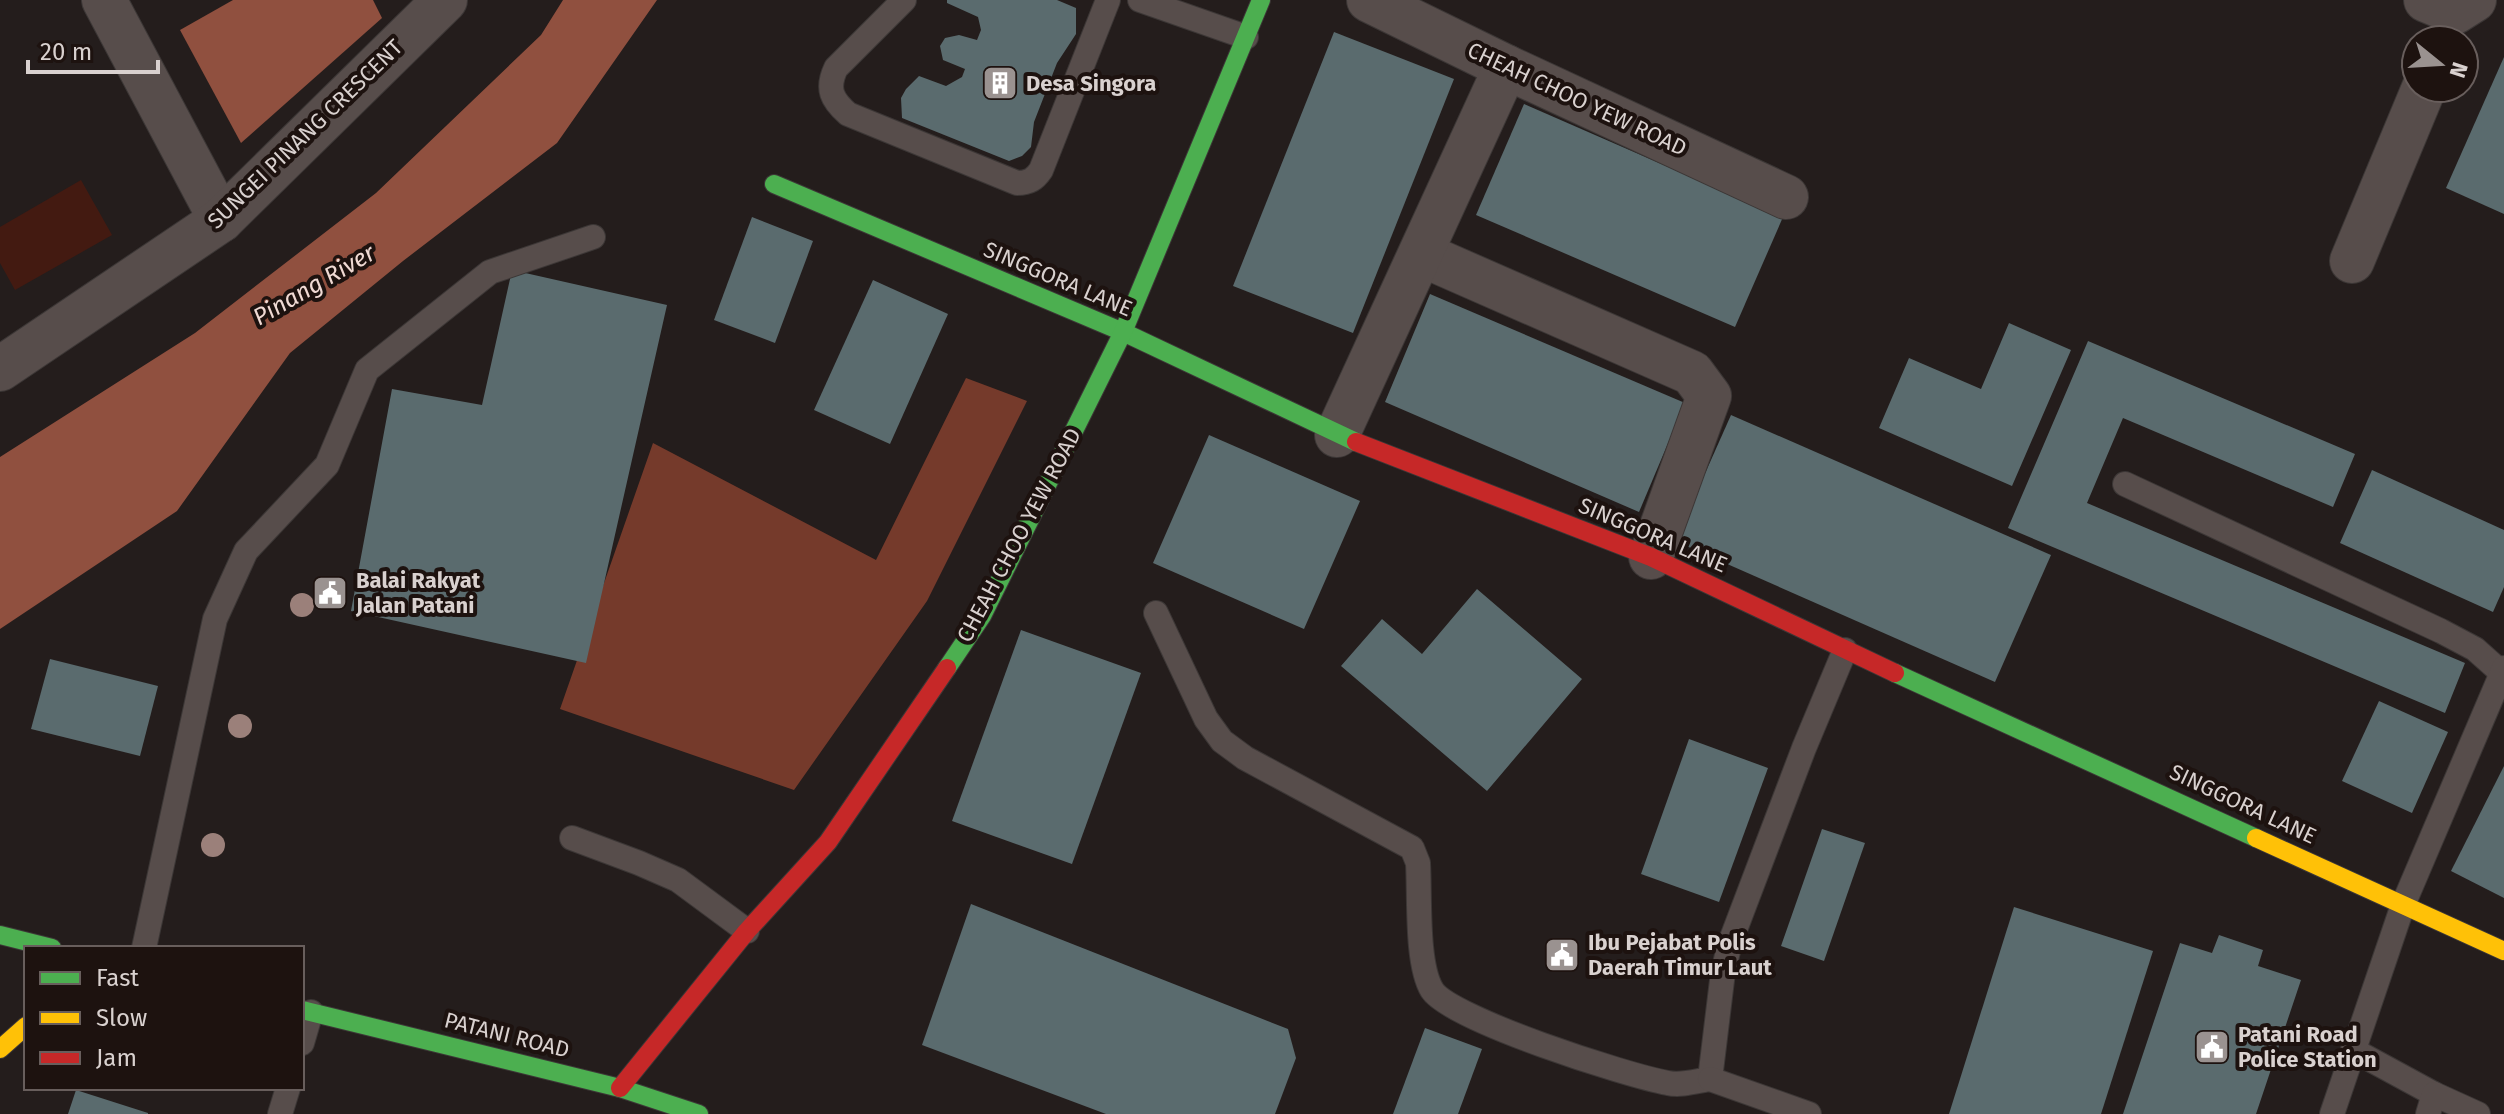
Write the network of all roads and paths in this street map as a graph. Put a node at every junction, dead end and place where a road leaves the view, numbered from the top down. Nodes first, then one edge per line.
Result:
1 (104, 0) edge
2 (445, 0) edge
3 (904, 0) edge
4 (1108, 0) edge
5 (1140, 0) edge
6 (1232, 0) edge
7 (1369, 0) edge
8 (1259, 4) edge
9 (1246, 37) junction
10 (1506, 67) junction
11 (2417, 104) edge
12 (774, 184) dead end
13 (1786, 197) dead end
14 (221, 220) junction
15 (593, 237) dead end
16 (1421, 254) junction
17 (2352, 261) dead end
18 (1123, 332) junction
19 (0, 369) edge
20 (1337, 435) junction
21 (2125, 484) dead end
22 (1651, 557) junction
23 (1156, 613) dead end
24 (1845, 650) junction
25 (2503, 671) edge
26 (572, 838) dead end
27 (2403, 905) junction
28 (747, 931) junction
29 (1, 940) edge
30 (39, 946) edge
31 (144, 946) edge
32 (2504, 951) edge
33 (307, 1011) edge
34 (24, 1028) edge
35 (0, 1049) edge
36 (2353, 1050) junction
37 (1710, 1079) junction
38 (620, 1088) junction
39 (287, 1090) edge
40 (2431, 1104) edge
41 (280, 1114) edge
42 (699, 1114) edge
43 (1809, 1114) edge
44 (2332, 1114) edge
45 (2478, 1114) edge

1 - 14 street
2 - 14 street, SUNGEI PINANG CRESCENT
3 - 4 lane
5 - 9 lane
6 - 8 lane
7 - 10 street, CHEAH CHOO YEW ROAD
8 - 9 street, CHEAH CHOO YEW ROAD
9 - 18 street, CHEAH CHOO YEW ROAD
10 - 13 street, CHEAH CHOO YEW ROAD
10 - 16 street
11 - 17 street
12 - 18 street, SINGGORA LANE
14 - 19 street, SUNGEI PINANG CRESCENT
15 - 31 lane
16 - 20 street
16 - 22 street
18 - 20 street, SINGGORA LANE
18 - 28 street, CHEAH CHOO YEW ROAD
20 - 22 street, SINGGORA LANE
21 - 25 lane
22 - 24 street, SINGGORA LANE
23 - 37 lane
24 - 27 street, SINGGORA LANE
24 - 37 lane
25 - 27 lane
26 - 28 lane
27 - 32 street, SINGGORA LANE
27 - 36 lane
28 - 38 street, CHEAH CHOO YEW ROAD
29 - 30 street
33 - 38 street, PATANI ROAD
34 - 35 street
36 - 40 lane
36 - 44 lane
37 - 43 lane
38 - 42 street, PATANI ROAD
39 - 41 lane
40 - 45 lane

